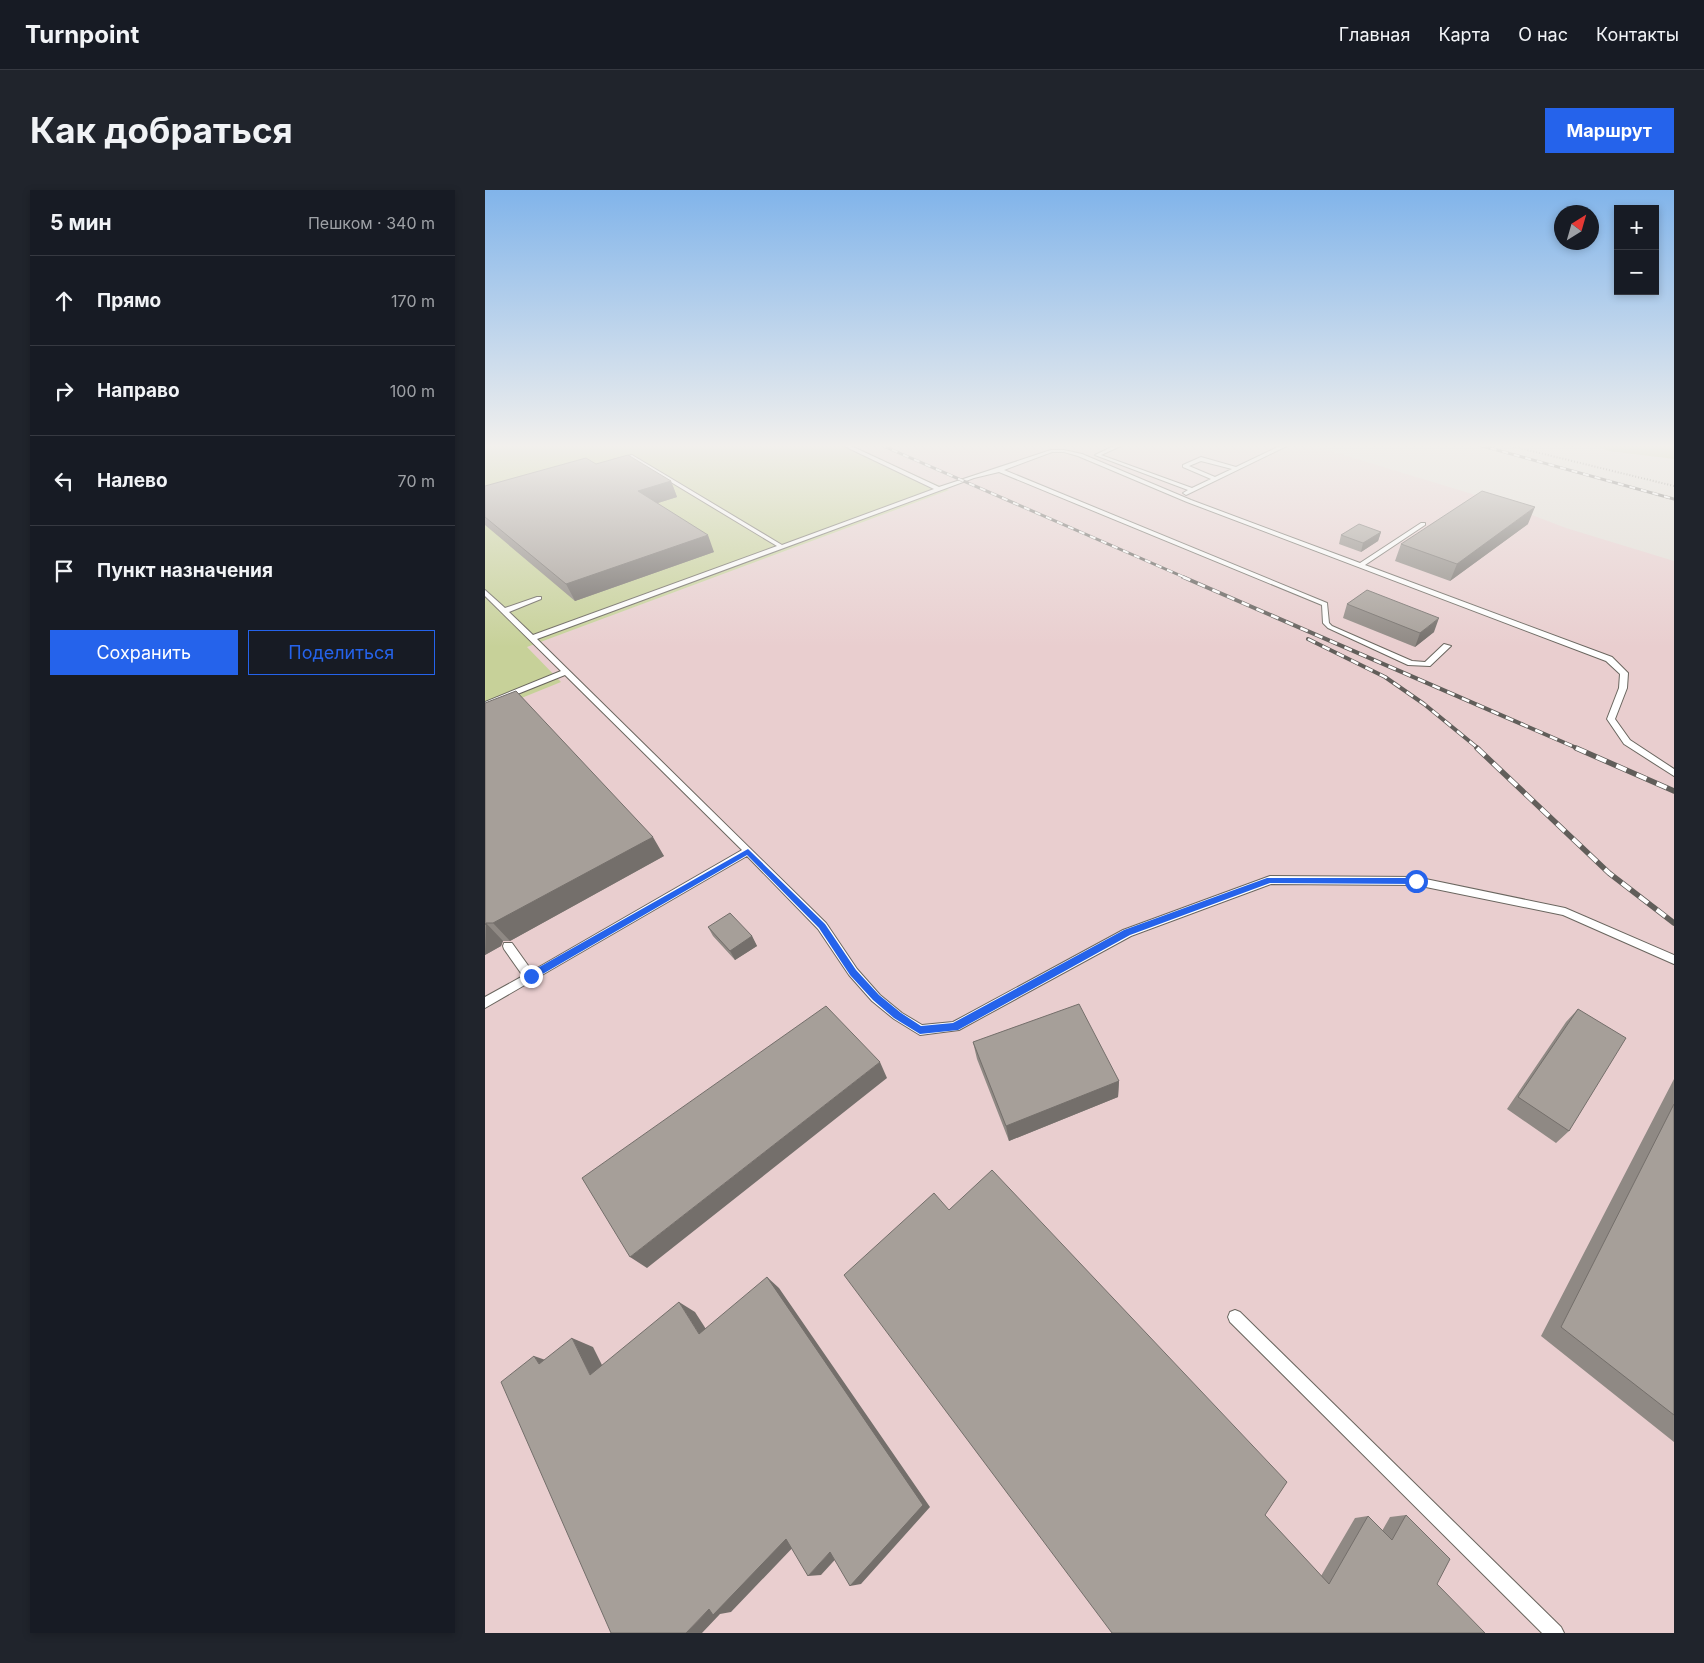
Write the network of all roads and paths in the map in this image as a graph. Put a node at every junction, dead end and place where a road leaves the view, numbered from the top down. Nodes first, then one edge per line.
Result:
1 (725, 512) edge
2 (872, 512) edge
3 (1102, 512) edge
4 (1222, 512) edge
5 (1423, 524) dead end
6 (780, 546) junction
7 (1361, 565) junction
8 (485, 592) edge
9 (539, 598) dead end
10 (504, 611) junction
11 (532, 638) junction
12 (1447, 646) dead end
13 (566, 672) junction
14 (485, 705) edge
15 (1674, 773) edge
16 (748, 851) junction
17 (508, 946) dead end
18 (1674, 960) edge
19 (531, 976) junction
20 (485, 1003) edge
21 (1235, 1317) dead end
22 (1555, 1633) edge

1 - 6 lane
2 - 6 lane
3 - 12 lane
4 - 7 lane
5 - 7 lane
6 - 11 lane
7 - 15 lane
8 - 10 lane
9 - 10 lane
10 - 11 lane
11 - 13 lane
13 - 14 lane
13 - 16 lane
16 - 18 lane
16 - 19 lane
17 - 19 lane
19 - 20 lane
21 - 22 lane

